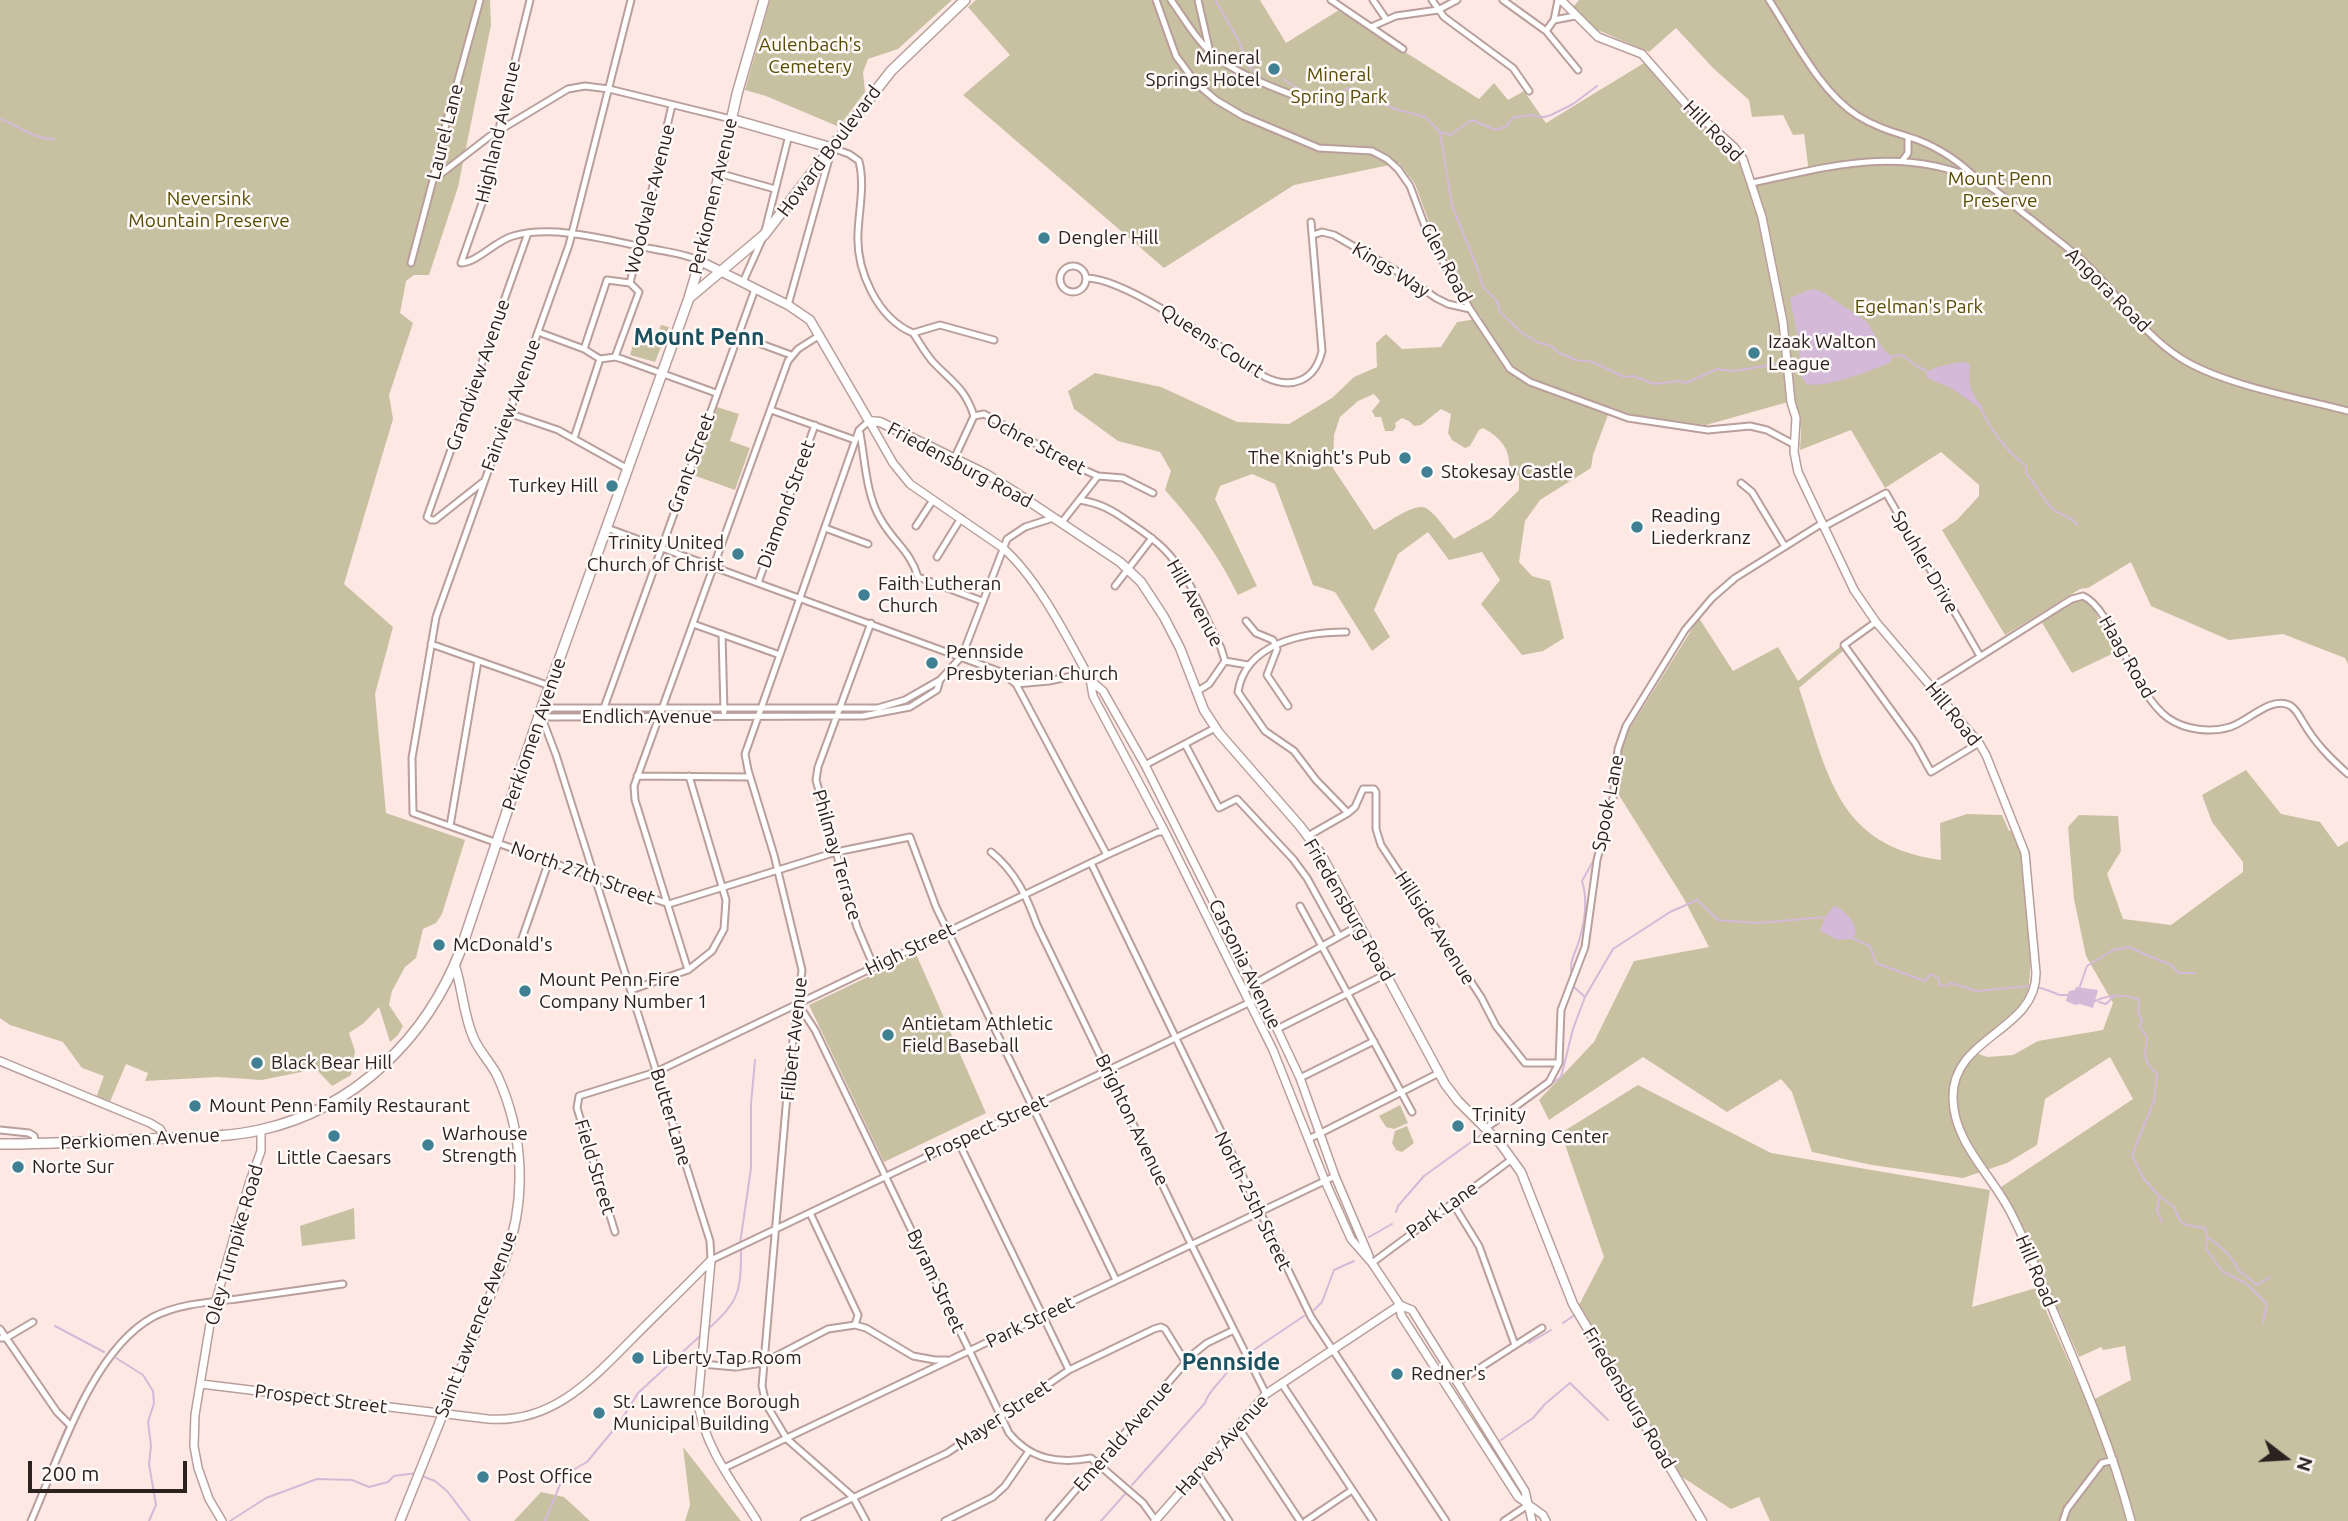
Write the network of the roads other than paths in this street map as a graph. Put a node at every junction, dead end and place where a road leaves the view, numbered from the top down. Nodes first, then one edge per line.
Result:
1 (480, 0) edge
2 (530, 0) edge
3 (631, 0) edge
4 (764, 0) edge
5 (965, 0) edge
6 (1156, 0) edge
7 (1171, 0) edge
8 (1198, 0) edge
9 (1331, 0) edge
10 (1373, 0) edge
11 (1432, 0) edge
12 (1457, 0) edge
13 (1503, 0) edge
14 (1559, 0) edge
15 (1769, 0) edge
16 (1438, 10) junction
17 (1576, 16) junction
18 (1386, 19) junction
19 (1554, 20) junction
20 (1371, 27) junction
21 (1546, 31) junction
22 (1403, 49) dead end
23 (1210, 51) junction
24 (1578, 70) dead end
25 (609, 89) junction
26 (1529, 91) dead end
27 (1301, 98) dead end
28 (672, 105) junction
29 (731, 119) junction
30 (497, 133) junction
31 (789, 135) junction
32 (1908, 137) junction
33 (832, 148) junction
34 (1902, 161) junction
35 (718, 173) junction
36 (433, 180) junction
37 (1979, 181) junction
38 (1752, 183) junction
39 (775, 189) junction
40 (1311, 222) dead end
41 (528, 233) junction
42 (572, 234) junction
43 (764, 235) junction
44 (1313, 235) junction
45 (639, 246) junction
46 (700, 261) junction
47 (411, 263) dead end
48 (721, 271) junction
49 (1086, 278) junction
50 (743, 282) junction
51 (630, 283) junction
52 (755, 289) junction
53 (689, 298) junction
54 (788, 305) junction
55 (1470, 309) junction
56 (538, 332) junction
57 (913, 333) junction
58 (737, 335) junction
59 (820, 335) junction
60 (994, 341) dead end
61 (584, 349) junction
62 (791, 355) junction
63 (615, 357) junction
64 (600, 359) junction
65 (663, 374) junction
66 (716, 393) junction
67 (771, 410) junction
68 (2348, 411) edge
69 (509, 413) junction
70 (974, 416) junction
71 (869, 421) junction
72 (815, 425) junction
73 (859, 430) junction
74 (574, 438) junction
75 (855, 440) junction
76 (1794, 445) junction
77 (954, 459) junction
78 (628, 469) junction
79 (1098, 476) junction
80 (484, 481) junction
81 (1741, 483) dead end
82 (1153, 493) dead end
83 (933, 500) junction
84 (1079, 500) junction
85 (961, 519) junction
86 (1059, 520) junction
87 (916, 526) dead end
88 (1822, 526) junction
89 (607, 528) junction
90 (825, 528) junction
91 (1152, 538) junction
92 (868, 544) dead end
93 (1784, 545) junction
94 (660, 547) junction
95 (1003, 548) junction
96 (937, 556) dead end
97 (714, 567) junction
98 (1127, 568) junction
99 (758, 583) junction
100 (1115, 586) dead end
101 (800, 598) junction
102 (982, 600) junction
103 (1246, 621) dead end
104 (1876, 622) junction
105 (871, 623) junction
106 (693, 624) junction
107 (1346, 632) dead end
108 (722, 634) junction
109 (431, 644) junction
110 (1275, 645) junction
111 (780, 655) junction
112 (962, 656) junction
113 (1980, 656) junction
114 (478, 661) junction
115 (1225, 661) junction
116 (1248, 665) junction
117 (1088, 676) junction
118 (940, 680) junction
119 (1016, 684) junction
120 (550, 686) junction
121 (1932, 687) junction
122 (1196, 692) junction
123 (1288, 706) dead end
124 (603, 709) junction
125 (663, 709) junction
126 (724, 709) junction
127 (761, 709) junction
128 (840, 709) junction
129 (540, 713) junction
130 (601, 716) junction
131 (837, 716) junction
132 (661, 717) junction
133 (724, 717) junction
134 (758, 717) junction
135 (1215, 728) junction
136 (1979, 743) junction
137 (1185, 744) junction
138 (1145, 765) junction
139 (2348, 774) edge
140 (637, 776) junction
141 (689, 776) junction
142 (750, 777) junction
143 (413, 813) joint
144 (1348, 813) junction
145 (450, 826) junction
146 (1165, 832) junction
147 (1308, 836) junction
148 (497, 842) junction
149 (836, 852) junction
150 (990, 852) dead end
151 (1107, 855) junction
152 (549, 861) junction
153 (1091, 863) junction
154 (778, 870) junction
155 (595, 878) junction
156 (723, 888) junction
157 (1026, 895) junction
158 (669, 904) junction
159 (1300, 906) dead end
160 (1351, 930) dead end
161 (948, 931) junction
162 (1339, 936) junction
163 (520, 944) dead end
164 (1321, 946) junction
165 (454, 966) junction
166 (874, 967) junction
167 (688, 970) junction
168 (1386, 974) junction
169 (1254, 984) junction
170 (631, 990) junction
171 (1243, 990) junction
172 (1347, 994) junction
173 (1261, 997) junction
174 (1248, 1002) junction
175 (798, 1004) junction
176 (1277, 1029) junction
177 (1174, 1038) junction
178 (1374, 1041) junction
179 (0, 1061) edge
180 (1559, 1063) junction
181 (1108, 1069) junction
182 (656, 1072) junction
183 (1439, 1073) junction
184 (1300, 1079) junction
185 (615, 1087) joint
186 (1401, 1093) junction
187 (1033, 1105) junction
188 (1412, 1112) dead end
189 (1486, 1128) junction
190 (0, 1130) edge
191 (261, 1130) junction
192 (1320, 1134) junction
193 (165, 1138) junction
194 (1309, 1139) junction
195 (958, 1141) junction
196 (36, 1143) junction
197 (0, 1144) edge
198 (1512, 1159) junction
199 (886, 1176) junction
200 (1335, 1176) junction
201 (1325, 1181) junction
202 (1452, 1202) junction
203 (1259, 1212) junction
204 (810, 1213) junction
205 (775, 1229) junction
206 (615, 1232) dead end
207 (1191, 1244) junction
208 (711, 1260) junction
209 (1372, 1262) junction
210 (1116, 1280) junction
211 (343, 1284) dead end
212 (215, 1301) junction
213 (1400, 1305) junction
214 (1042, 1316) junction
215 (33, 1322) dead end
216 (855, 1325) junction
217 (1542, 1328) dead end
218 (0, 1329) edge
219 (1234, 1330) junction
220 (3, 1338) edge
221 (1515, 1345) junction
222 (1333, 1350) junction
223 (969, 1351) junction
224 (951, 1360) junction
225 (762, 1363) junction
226 (1186, 1363) junction
227 (702, 1364) junction
228 (1069, 1370) junction
229 (1458, 1382) junction
230 (201, 1384) junction
231 (1282, 1384) junction
232 (1266, 1394) junction
233 (442, 1413) junction
234 (1001, 1417) junction
235 (71, 1426) junction
236 (1238, 1426) junction
237 (787, 1439) junction
238 (2109, 1446) junction
239 (1029, 1451) junction
240 (2114, 1460) junction
241 (2102, 1463) junction
242 (1099, 1465) junction
243 (724, 1468) junction
244 (1197, 1473) junction
245 (1352, 1490) junction
246 (853, 1497) junction
247 (1528, 1505) junction
248 (31, 1521) edge
249 (222, 1521) edge
250 (400, 1521) edge
251 (757, 1521) edge
252 (804, 1521) edge
253 (866, 1521) edge
254 (945, 1521) edge
255 (1049, 1521) edge
256 (1155, 1521) edge
257 (1229, 1521) edge
258 (1300, 1521) edge
259 (1306, 1521) edge
260 (1373, 1521) edge
261 (1446, 1521) edge
262 (1504, 1521) edge
263 (1532, 1521) edge
264 (1546, 1521) edge
265 (1702, 1521) edge
266 (2063, 1521) edge
267 (2132, 1521) edge

1 - 36 street, Laurel Lane
2 - 30 street, Highland Avenue
3 - 25 street, Fairview Avenue
4 - 29 main road, Perkiomen Avenue
5 - 33 main road, Howard Boulevard
6 - 55 street, Glen Road
7 - 23 street
8 - 23 street
9 - 20 street
10 - 18 street
11 - 16 street
12 - 16 street
13 - 21 street
14 - 17 street, Hill Road
14 - 19 street
15 - 32 street
16 - 18 street
16 - 26 street
17 - 19 street
17 - 38 street, Hill Road
18 - 20 street
19 - 21 street
20 - 22 street
21 - 24 street
23 - 27 street
25 - 28 street
25 - 30 street
25 - 42 street, Fairview Avenue
28 - 29 street
28 - 45 street, Woodvale Avenue
29 - 31 main road
29 - 35 main road, Perkiomen Avenue
30 - 36 street
30 - 41 street, Highland Avenue
31 - 33 main road
31 - 39 street
32 - 34 street
32 - 37 street
33 - 43 main road, Howard Boulevard
33 - 54 street
33 - 57 street
34 - 37 street, Angora Road
34 - 38 street, Angora Road
35 - 39 street
35 - 46 main road, Perkiomen Avenue
36 - 47 street, Laurel Lane
37 - 68 street, Angora Road
38 - 76 street, Hill Road
39 - 43 street
40 - 44 street, Queens Court
41 - 42 street
41 - 80 street, Grandview Avenue
42 - 45 street
42 - 56 street, Fairview Avenue
43 - 48 main road, Howard Boulevard
43 - 50 street
44 - 49 street, Queens Court
44 - 55 street, Kings Way
45 - 46 street
45 - 51 street, Woodvale Avenue
46 - 48 main road
46 - 53 main road, Perkiomen Avenue
48 - 50 main road
48 - 53 main road, Howard Boulevard
49 - 49 street, Queens Court
50 - 52 main road
51 - 61 street, Woodvale Avenue
51 - 63 street
52 - 54 main road
52 - 58 street, Grant Street
53 - 65 main road, Perkiomen Avenue
54 - 59 main road
55 - 76 street, Glen Road
56 - 61 street
56 - 69 street, Fairview Avenue
57 - 60 street
57 - 70 street
58 - 62 street
58 - 66 street, Grant Street
59 - 62 street
59 - 71 main road
61 - 64 street
62 - 67 street
63 - 64 street
63 - 65 street
64 - 74 street
65 - 66 street
65 - 78 main road, Perkiomen Avenue
66 - 94 street, Grant Street
67 - 72 street
67 - 97 street
69 - 74 street
69 - 80 street, Fairview Avenue
70 - 77 street
70 - 79 street, Ochre Street
71 - 73 street, Filbert Avenue
71 - 77 main road, Friedensburg Road
71 - 83 street, Carsonia Avenue
72 - 75 street
72 - 99 street, Diamond Street
73 - 75 street, Filbert Avenue
73 - 102 street
74 - 78 street
75 - 90 street, Filbert Avenue
76 - 88 street, Hill Road
77 - 86 main road, Friedensburg Road
78 - 89 main road, Perkiomen Avenue
79 - 82 street
79 - 84 street
80 - 109 street, Fairview Avenue
81 - 93 street
83 - 85 street, Carsonia Avenue
83 - 87 street
84 - 86 street
84 - 91 street, Hill Avenue
85 - 95 street, Carsonia Avenue
85 - 96 street
86 - 95 street, Endlich Avenue
86 - 98 main road, Friedensburg Road
88 - 93 street, Spook Lane
88 - 104 street, Hill Road
88 - 113 street, Spuhler Drive
89 - 94 street
89 - 120 main road, Perkiomen Avenue
90 - 92 street
90 - 101 street, Filbert Avenue
91 - 98 street
91 - 115 street, Hill Avenue
93 - 180 street, Spook Lane
94 - 97 street
94 - 124 street, Grant Street
95 - 102 street, Endlich Avenue
95 - 117 street, Carsonia Avenue
97 - 99 street
97 - 106 street
98 - 100 street
98 - 122 main road, Friedensburg Road
99 - 101 street
101 - 105 street
101 - 111 street, Filbert Avenue
102 - 112 street, Endlich Avenue
103 - 110 street
104 - 121 street, Hill Road
104 - 136 street
105 - 112 street
105 - 128 street, Philmay Terrace
106 - 108 street
106 - 125 street
107 - 110 street
108 - 111 street
108 - 126 street
109 - 114 street
109 - 143 street, Fairview Avenue
110 - 116 street
110 - 123 street
111 - 127 street, Filbert Avenue
112 - 118 street, Endlich Avenue
112 - 119 street
113 - 121 street, Haag Road
113 - 139 street, Haag Road
114 - 120 street
114 - 145 street
115 - 116 street, Hill Avenue
115 - 122 street
116 - 144 street
117 - 119 street
117 - 138 street, Carsonia Avenue
117 - 146 street, Carsonia Avenue
118 - 128 street, Endlich Avenue
118 - 131 street, Endlich Avenue
119 - 151 street
120 - 129 main road, Perkiomen Avenue
121 - 136 street, Hill Road
122 - 135 main road, Friedensburg Road
124 - 125 street, Endlich Avenue
124 - 129 street, Endlich Avenue
124 - 130 street, Grant Street
125 - 126 street, Endlich Avenue
125 - 132 street
126 - 127 street, Endlich Avenue
126 - 133 street
127 - 128 street, Endlich Avenue
127 - 134 street, Filbert Avenue
128 - 131 street, Philmay Terrace
129 - 130 street, Endlich Avenue
129 - 148 main road, Perkiomen Avenue
129 - 155 street, Butter Lane
130 - 132 street, Endlich Avenue
131 - 134 street, Endlich Avenue
131 - 149 street, Philmay Terrace
132 - 133 street, Endlich Avenue
132 - 140 street
133 - 134 street, Endlich Avenue
134 - 142 street, Filbert Avenue
135 - 137 street
135 - 147 main road, Friedensburg Road
136 - 238 street, Hill Road
137 - 138 street
137 - 162 street
138 - 169 street, Carsonia Avenue
140 - 141 street
140 - 158 street
141 - 142 street
141 - 156 street
142 - 154 street, Filbert Avenue
143 - 145 street, North 27th Street
144 - 147 street
144 - 180 street, Hillside Avenue
145 - 148 street, North 27th Street
146 - 151 street, High Street
146 - 171 street, Carsonia Avenue
147 - 168 main road, Friedensburg Road
148 - 152 street, North 27th Street
148 - 165 main road, Perkiomen Avenue
149 - 154 street
149 - 161 street
149 - 166 street, Philmay Terrace
150 - 157 street, Brighton Avenue
151 - 153 street, High Street
152 - 155 street, North 27th Street
152 - 163 street
153 - 157 street, High Street
153 - 177 street, North 25th Street
154 - 156 street
154 - 175 street, Filbert Avenue
155 - 158 street, North 27th Street
155 - 170 street, Butter Lane
156 - 158 street
156 - 167 street
157 - 161 street, High Street
157 - 181 street, Brighton Avenue
158 - 167 street
159 - 164 street
160 - 162 street
161 - 166 street, High Street
161 - 187 street
162 - 164 street
164 - 169 street
164 - 172 street
165 - 191 main road, Perkiomen Avenue
165 - 233 main road, Saint Lawrence Avenue
166 - 175 street, High Street
167 - 170 street
168 - 172 street
168 - 183 main road, Friedensburg Road
169 - 171 street
169 - 173 street, Carsonia Avenue
170 - 182 street, Butter Lane
171 - 174 street, Carsonia Avenue
172 - 176 street
172 - 178 street
173 - 174 street, Prospect Street
173 - 176 street, Carsonia Avenue
174 - 177 street, Prospect Street
174 - 194 street, Carsonia Avenue
175 - 182 street, High Street
175 - 199 street, Byram Street
175 - 205 street, Filbert Avenue
176 - 184 street, Carsonia Avenue
177 - 181 street, Prospect Street
177 - 203 street, North 25th Street
178 - 184 street
178 - 186 street
179 - 193 street
180 - 189 street
181 - 187 street, Prospect Street
181 - 207 street, Brighton Avenue
182 - 185 street, High Street
182 - 208 street, Butter Lane
183 - 186 street
183 - 189 main road, Friedensburg Road
184 - 192 street, Carsonia Avenue
185 - 206 street, Field Street
186 - 188 street
186 - 192 street
187 - 195 street, Prospect Street
187 - 210 street
189 - 198 main road, Friedensburg Road
190 - 196 street
191 - 193 main road, Perkiomen Avenue
191 - 212 street, Oley Turnpike Road
192 - 194 street
192 - 200 street, Carsonia Avenue
193 - 196 main road, Perkiomen Avenue
194 - 201 street, Carsonia Avenue
195 - 199 street, Prospect Street
195 - 214 street
196 - 197 main road, Perkiomen Avenue
198 - 202 street, Park Lane
198 - 265 main road, Friedensburg Road
199 - 204 street, Prospect Street
199 - 223 street, Byram Street
200 - 201 street, Park Street
200 - 209 street, Carsonia Avenue
201 - 203 street, Park Street
201 - 209 street, Carsonia Avenue
202 - 209 street, Park Lane
202 - 221 street
203 - 207 street, Park Street
203 - 222 street, North 25th Street
204 - 205 street, Prospect Street
204 - 216 street
205 - 208 street, Prospect Street
205 - 225 street, Filbert Avenue
207 - 210 street, Park Street
207 - 219 street, Brighton Avenue
208 - 227 street, Butter Lane
208 - 233 street, Prospect Street
209 - 213 street, Carsonia Avenue
210 - 214 street, Park Street
211 - 212 street
212 - 230 street, Oley Turnpike Road
212 - 235 street
213 - 222 street, Harvey Avenue
213 - 229 street, Carsonia Avenue
213 - 247 street, Carsonia Avenue
214 - 223 street, Park Street
214 - 228 street
215 - 220 street
216 - 224 street
216 - 225 street
217 - 221 street
218 - 220 street
219 - 226 street, Emerald Avenue
219 - 232 street, Brighton Avenue
220 - 235 street
221 - 229 street
222 - 231 street, Harvey Avenue
222 - 261 street, North 25th Street
223 - 224 street, Park Street
223 - 234 street, Byram Street
224 - 237 street, Park Street
225 - 227 street
225 - 237 street, Filbert Avenue
226 - 228 street, Mayer Street
226 - 242 street, Emerald Avenue
227 - 243 street, Butter Lane
228 - 234 street, Mayer Street
229 - 247 street, Carsonia Avenue
230 - 233 street, Prospect Street
230 - 249 street, Oley Turnpike Road
231 - 232 street, Harvey Avenue
231 - 245 street
232 - 236 street, Harvey Avenue
233 - 250 main road, Saint Lawrence Avenue
234 - 239 street, Byram Street
234 - 246 street, Mayer Street
235 - 248 street
236 - 244 street, Harvey Avenue
236 - 258 street
237 - 243 street, Park Street
237 - 246 street, Filbert Avenue
238 - 240 street, Hill Road
238 - 241 street
239 - 242 street, Byram Street
239 - 254 street
240 - 241 street
240 - 267 street, Hill Road
241 - 266 street
242 - 255 street, Emerald Avenue
242 - 256 street
243 - 251 street, Butter Lane
244 - 256 street, Harvey Avenue
244 - 257 street
245 - 259 street
245 - 260 street
246 - 252 street, Mayer Street
246 - 253 street, Filbert Avenue
247 - 262 street
247 - 263 street, Carsonia Avenue
247 - 264 street, Carsonia Avenue

